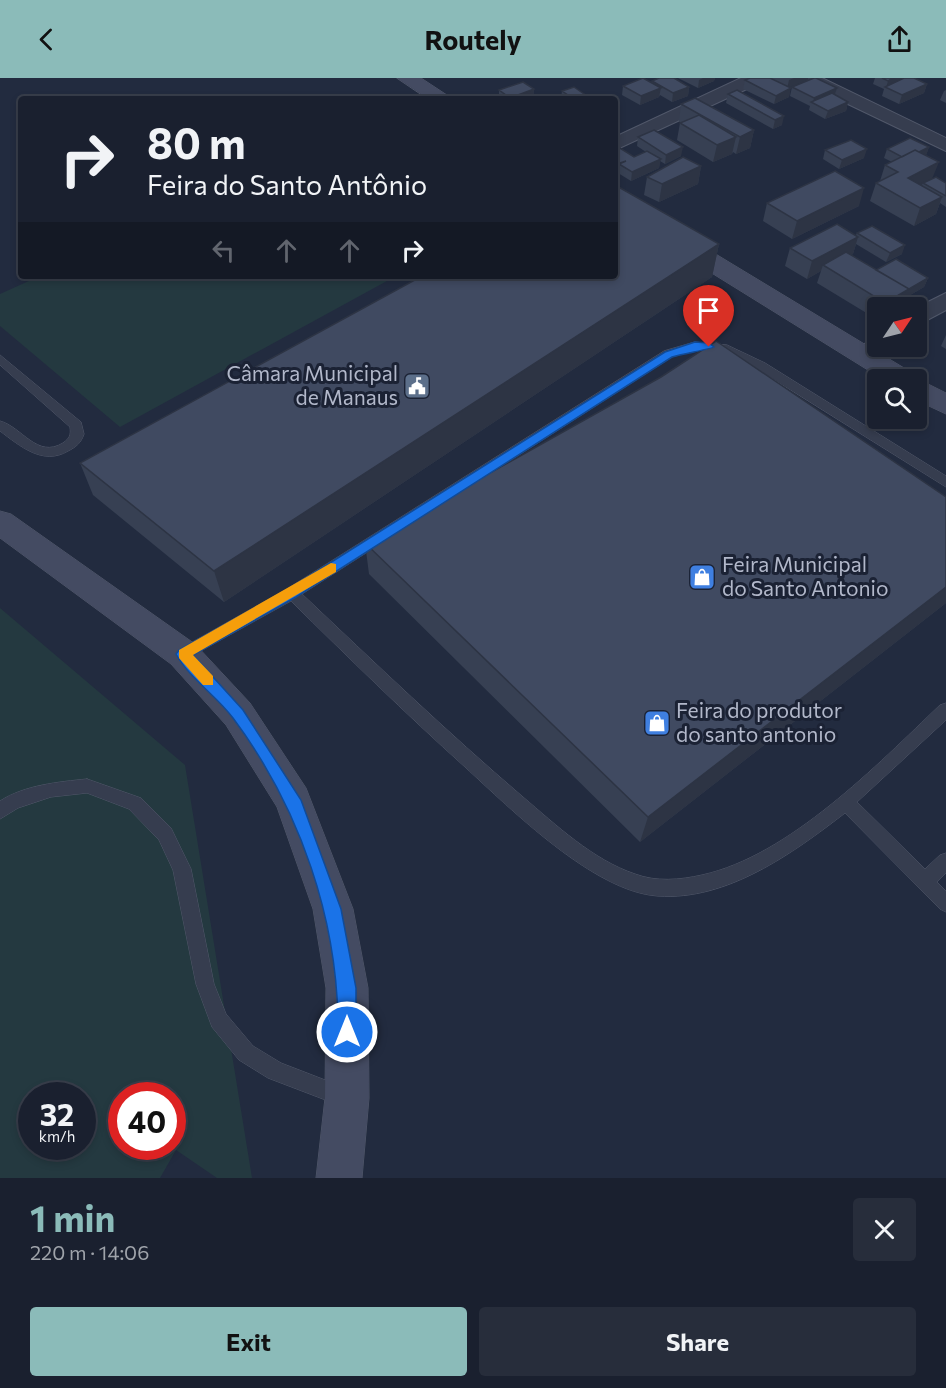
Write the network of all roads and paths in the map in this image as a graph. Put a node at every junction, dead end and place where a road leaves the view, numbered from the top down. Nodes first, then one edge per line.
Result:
1 (407, 78) edge
2 (756, 78) edge
3 (808, 78) edge
4 (438, 96) edge
5 (618, 143) edge
6 (946, 145) edge
7 (618, 206) edge
8 (946, 300) edge
9 (927, 312) edge
10 (867, 347) edge
11 (879, 357) edge
12 (0, 359) edge
13 (892, 369) edge
14 (927, 394) edge
15 (946, 405) edge
16 (0, 424) edge
17 (946, 482) edge
18 (0, 522) edge
19 (292, 593) junction
20 (183, 654) junction
21 (946, 710) edge
22 (846, 803) junction
23 (0, 811) edge
24 (946, 861) edge
25 (925, 881) junction
26 (946, 903) edge
27 (347, 1098) junction
28 (339, 1178) edge

1 - 4 street
2 - 5 street
3 - 6 street
7 - 10 street
8 - 9 street
11 - 13 street
12 - 16 lane
14 - 15 street
17 - 19 lane
18 - 20 street
19 - 20 lane
19 - 22 lane
20 - 27 street
21 - 22 lane
22 - 25 lane
23 - 27 lane
24 - 25 lane
25 - 26 lane
27 - 28 street

